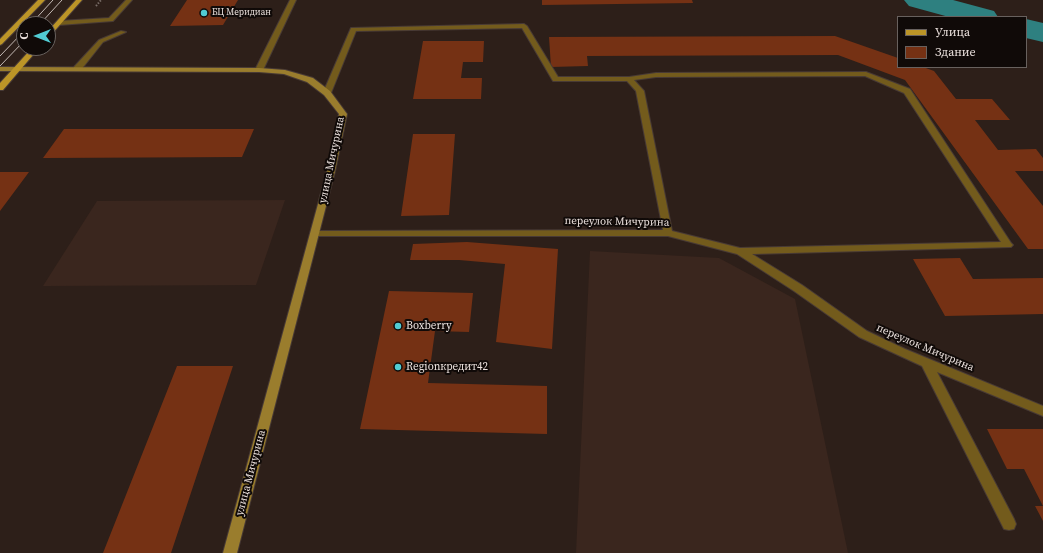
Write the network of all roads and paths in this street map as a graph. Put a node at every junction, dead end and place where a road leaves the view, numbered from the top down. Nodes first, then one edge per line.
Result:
1 (42, 0) edge
2 (80, 0) edge
3 (129, 0) edge
4 (293, 0) edge
5 (59, 23) junction
6 (56, 26) edge
7 (123, 32) dead end
8 (0, 43) edge
9 (29, 56) edge
10 (18, 68) junction
11 (0, 69) edge
12 (77, 69) junction
13 (259, 70) junction
14 (629, 79) junction
15 (0, 88) edge
16 (327, 93) junction
17 (668, 233) junction
18 (315, 234) junction
19 (740, 251) junction
20 (926, 362) junction
21 (1043, 411) edge
22 (1009, 524) dead end
23 (230, 553) edge

1 - 8 main road
2 - 5 main road
3 - 5 lane
4 - 13 lane
5 - 6 main road
7 - 12 lane
9 - 10 main road
10 - 11 street, улица Мичурина
10 - 12 street, улица Мичурина
10 - 15 main road
12 - 13 street, улица Мичурина
13 - 16 street, улица Мичурина
14 - 16 lane
14 - 17 lane
14 - 19 lane
16 - 18 street, улица Мичурина
17 - 18 lane, переулок Мичурина
17 - 19 lane, переулок Мичурина
18 - 23 street, улица Мичурина
19 - 20 lane, переулок Мичурина
20 - 21 lane, переулок Мичурина
20 - 22 lane

